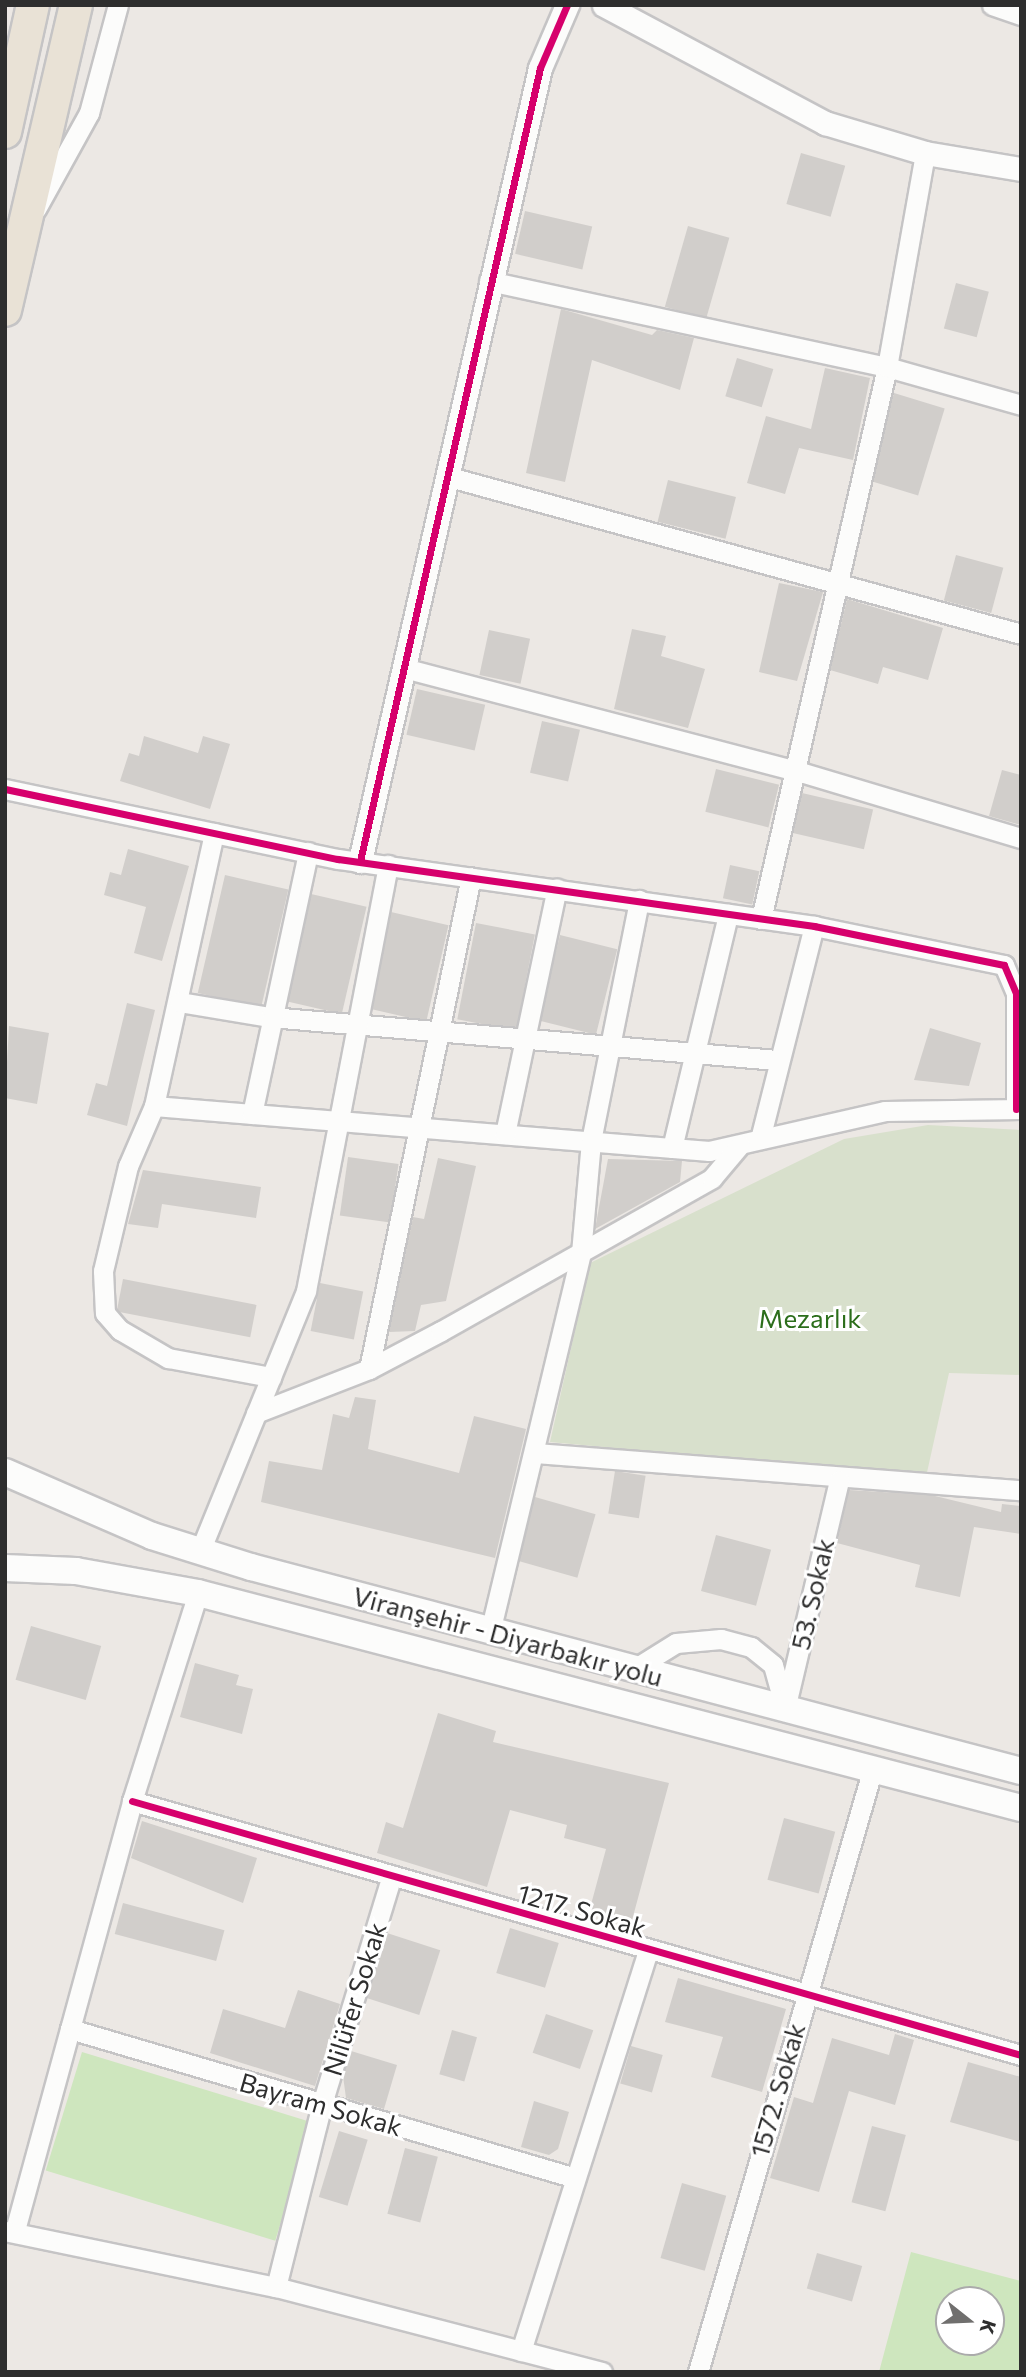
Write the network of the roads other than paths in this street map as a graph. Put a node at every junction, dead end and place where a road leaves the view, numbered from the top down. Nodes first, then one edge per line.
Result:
1 (33, 5) edge
2 (76, 5) edge
3 (118, 5) edge
4 (567, 5) edge
5 (604, 5) edge
6 (992, 5) edge
7 (1021, 15) edge
8 (5, 132) edge
9 (925, 153) junction
10 (1021, 169) edge
11 (24, 227) junction
12 (489, 281) junction
13 (5, 310) edge
14 (887, 367) junction
15 (1021, 404) edge
16 (446, 476) junction
17 (833, 586) junction
18 (1021, 634) edge
19 (404, 668) junction
20 (797, 771) junction
21 (5, 789) edge
22 (214, 833) junction
23 (1021, 838) edge
24 (308, 852) junction
25 (360, 861) junction
26 (388, 865) junction
27 (471, 877) junction
28 (557, 888) junction
29 (639, 901) junction
30 (728, 914) junction
31 (761, 919) junction
32 (814, 926) junction
33 (179, 1002) junction
34 (270, 1017) junction
35 (354, 1024) junction
36 (441, 1032) junction
37 (520, 1040) junction
38 (608, 1042) junction
39 (695, 1051) junction
40 (777, 1060) junction
41 (154, 1106) junction
42 (1018, 1109) edge
43 (252, 1114) junction
44 (336, 1121) junction
45 (423, 1128) junction
46 (505, 1134) junction
47 (760, 1139) junction
48 (591, 1141) junction
49 (740, 1145) junction
50 (672, 1148) junction
51 (581, 1252) junction
52 (369, 1368) junction
53 (271, 1377) junction
54 (256, 1413) junction
55 (535, 1453) junction
56 (5, 1472) edge
57 (839, 1480) junction
58 (1021, 1490) edge
59 (200, 1551) junction
60 (5, 1567) edge
61 (198, 1593) junction
62 (490, 1632) junction
63 (634, 1669) junction
64 (785, 1709) junction
65 (873, 1768) junction
66 (1021, 1771) edge
67 (132, 1801) junction
68 (1021, 1808) edge
69 (392, 1875) junction
70 (648, 1951) junction
71 (804, 1996) junction
72 (70, 2029) junction
73 (1021, 2055) edge
74 (321, 2104) junction
75 (572, 2177) junction
76 (10, 2230) edge
77 (276, 2287) junction
78 (521, 2351) junction
79 (602, 2372) edge
80 (698, 2372) edge

1 - 8 highway
2 - 11 highway
3 - 11 street
4 - 12 street
5 - 9 street
6 - 7 street
9 - 10 street
9 - 14 street
11 - 13 highway
12 - 14 street
12 - 16 street
14 - 15 street
14 - 17 street
16 - 17 street
16 - 19 street
17 - 18 street
17 - 20 street
19 - 20 street
19 - 25 street
20 - 23 street
20 - 31 street
21 - 22 street
22 - 24 street
22 - 33 street
24 - 25 street
24 - 34 street
25 - 26 street
26 - 27 street
26 - 35 street
27 - 28 street
27 - 36 street
28 - 29 street
28 - 37 street
29 - 30 street
29 - 38 street
30 - 31 street
30 - 39 street
31 - 32 street
32 - 40 street
32 - 42 street
33 - 34 street
33 - 41 street
34 - 35 street
34 - 43 street
35 - 36 street
35 - 44 street
36 - 37 street
36 - 45 street
37 - 38 street
37 - 46 street
38 - 39 street
38 - 48 street
39 - 40 street
39 - 50 street
40 - 47 street
41 - 43 street
41 - 53 street
42 - 47 street
43 - 44 street
44 - 45 street
44 - 53 street
45 - 46 street
45 - 52 street
46 - 48 street
47 - 49 street
48 - 50 street
48 - 51 street
49 - 50 street
49 - 51 street
51 - 52 street
51 - 55 street
52 - 54 street
53 - 54 street
54 - 59 street
55 - 57 street
55 - 62 street
56 - 59 main road, Viranşehir - Diyarbakır yolu
57 - 58 street
57 - 64 street, 53. Sokak
59 - 62 main road, Viranşehir - Diyarbakır yolu
60 - 61 main road, Viranşehir - Diyarbakır yolu
61 - 65 main road, Viranşehir - Diyarbakır yolu
61 - 67 street
62 - 63 main road, Viranşehir - Diyarbakır yolu
63 - 64 main road, Viranşehir - Diyarbakır yolu
63 - 64 street
64 - 66 main road, Viranşehir - Diyarbakır yolu
65 - 68 main road, Viranşehir - Diyarbakır yolu
65 - 71 street, 1572. Sokak
67 - 69 street, 1217. Sokak
67 - 72 street
69 - 70 street, 1217. Sokak
69 - 74 street, Nilüfer Sokak
70 - 71 street, 1217. Sokak
70 - 75 street
71 - 73 street, 1217. Sokak
71 - 80 street, 1572. Sokak
72 - 74 street, Bayram Sokak
72 - 76 street
74 - 75 street, Bayram Sokak
74 - 77 street, Nilüfer Sokak
75 - 78 street
76 - 77 street
77 - 78 street
78 - 79 street

